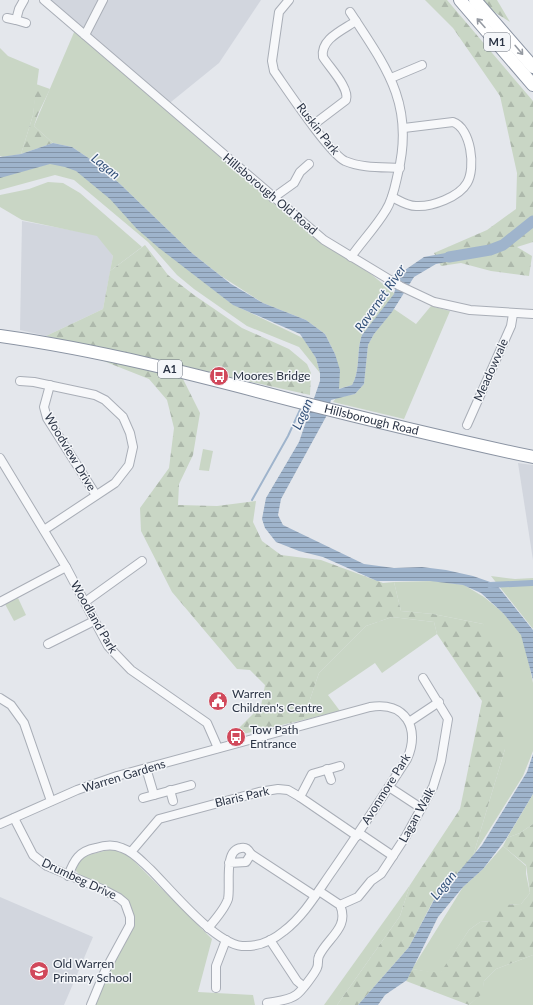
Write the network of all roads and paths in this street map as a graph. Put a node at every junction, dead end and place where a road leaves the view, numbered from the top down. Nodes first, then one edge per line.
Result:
1 (24, 0) edge
2 (44, 0) edge
3 (103, 0) edge
4 (289, 0) edge
5 (460, 0) edge
6 (475, 0) edge
7 (350, 12) dead end
8 (7, 18) dead end
9 (16, 20) junction
10 (356, 21) junction
11 (26, 23) dead end
12 (85, 34) junction
13 (422, 64) dead end
14 (533, 66) edge
15 (391, 78) junction
16 (533, 85) edge
17 (313, 124) junction
18 (404, 128) junction
19 (309, 164) dead end
20 (400, 168) junction
21 (392, 197) junction
22 (273, 198) junction
23 (351, 257) junction
24 (513, 314) junction
25 (533, 314) edge
26 (0, 336) edge
27 (20, 381) dead end
28 (50, 385) junction
29 (467, 425) dead end
30 (533, 457) edge
31 (0, 458) edge
32 (96, 495) junction
33 (44, 530) junction
34 (142, 561) dead end
35 (66, 567) junction
36 (0, 602) edge
37 (85, 602) junction
38 (94, 621) junction
39 (48, 644) dead end
40 (423, 678) dead end
41 (0, 698) edge
42 (439, 702) junction
43 (409, 722) junction
44 (218, 748) junction
45 (340, 766) dead end
46 (146, 768) junction
47 (327, 770) junction
48 (331, 780) dead end
49 (191, 785) dead end
50 (389, 787) junction
51 (170, 790) junction
52 (154, 795) junction
53 (300, 796) junction
54 (143, 798) dead end
55 (51, 801) junction
56 (174, 801) dead end
57 (420, 808) junction
58 (14, 818) junction
59 (0, 824) edge
60 (358, 834) junction
61 (131, 852) junction
62 (251, 854) junction
63 (393, 856) junction
64 (230, 863) junction
65 (68, 876) junction
66 (317, 893) junction
67 (340, 905) junction
68 (208, 928) junction
69 (226, 940) junction
70 (270, 940) junction
71 (303, 986) junction
72 (216, 988) dead end
73 (266, 1004) dead end
74 (90, 1005) edge

1 - 9 street
2 - 12 street, Hillsborough Old Road
3 - 12 street
4 - 17 street, Ruskin Park
16 -> 5 highway, M1
6 -> 14 highway, M1
7 - 10 street
8 - 9 street
9 - 11 street
10 - 15 street
10 - 17 street
12 - 22 street, Hillsborough Old Road
13 - 15 street
15 - 18 street
17 - 20 street, Ruskin Park
18 - 20 street
18 - 21 street
19 - 22 street
20 - 21 street
21 - 23 street
22 - 23 street, Hillsborough Old Road
23 - 24 street, Hillsborough Old Road
24 - 25 street, Hillsborough Old Road
24 - 29 street, Meadowvale
26 - 30 highway, Hillsborough Road / A1
27 - 28 street
28 - 32 street, Woodview Drive
28 - 32 street
31 - 33 street, Woodland Park
32 - 33 street
33 - 35 street, Woodland Park
34 - 37 street
35 - 36 street
35 - 37 street, Woodland Park
37 - 38 street, Woodland Park
38 - 39 street
38 - 44 street, Woodland Park
40 - 42 street, Lagan Walk
41 - 55 street
42 - 43 street
42 - 57 street, Lagan Walk
43 - 44 street, Warren Gardens
43 - 50 street, Avonmore Park
44 - 46 street, Warren Gardens
45 - 47 street
46 - 52 street
46 - 55 street, Warren Gardens
47 - 48 street
47 - 53 street
49 - 51 street
50 - 57 street
50 - 60 street, Avonmore Park
51 - 52 street
51 - 56 street
52 - 54 street
53 - 60 street, Blaris Park
53 - 61 street, Blaris Park
55 - 58 street, Warren Gardens
57 - 63 street, Lagan Walk
58 - 59 street, Warren Gardens
58 - 65 street, Drumbeg Drive
60 - 63 street, Avonmore Park
60 - 66 street, Avonmore Park
61 - 65 street
61 - 68 street, Avonmore Park
62 - 64 street
62 - 64 street
62 - 66 street
63 - 67 street, Lagan Walk
64 - 68 street
65 - 74 street, Drumbeg Drive
66 - 67 street
66 - 70 street, Avonmore Park
67 - 71 street
68 - 69 street, Avonmore Park
69 - 70 street, Avonmore Park
69 - 72 street
70 - 71 street
71 - 73 street

